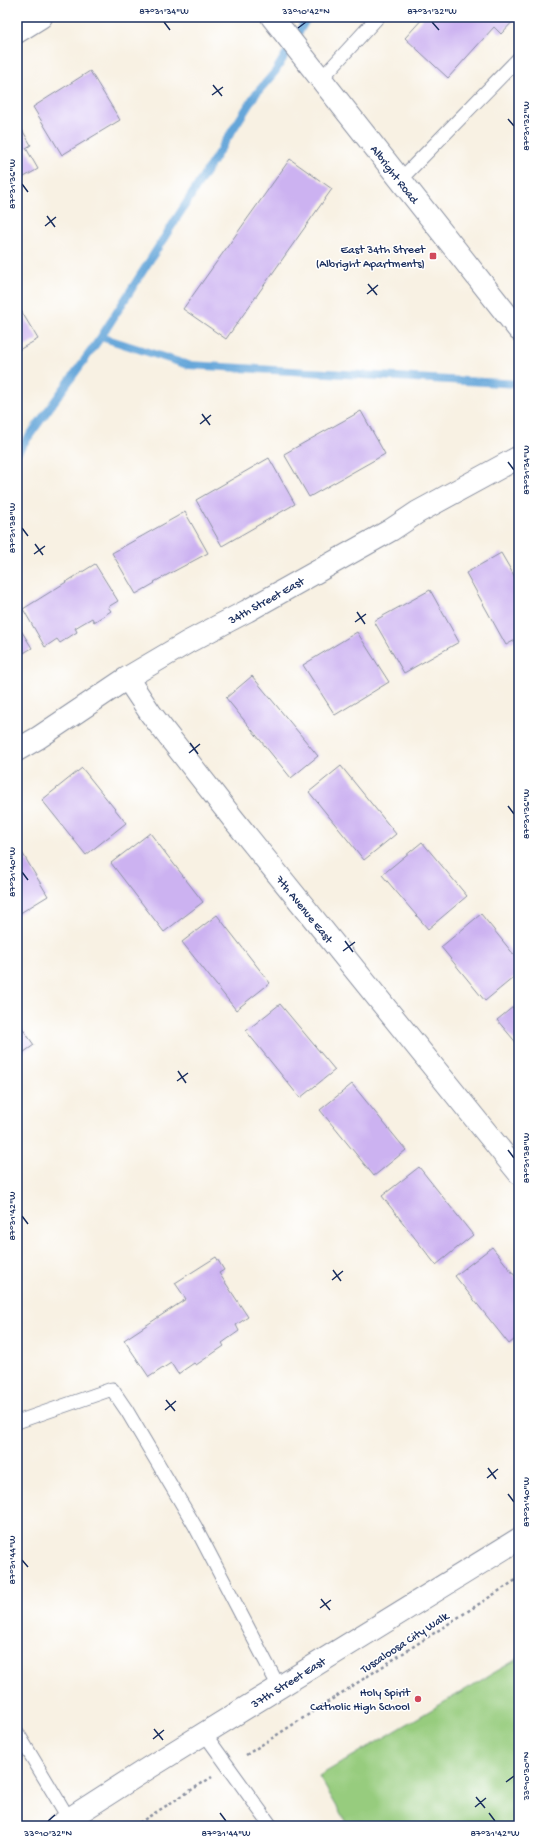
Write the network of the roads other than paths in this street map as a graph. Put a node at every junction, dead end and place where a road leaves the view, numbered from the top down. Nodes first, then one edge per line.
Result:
1 (41, 17) edge
2 (272, 17) edge
3 (378, 17) edge
4 (17, 32) edge
5 (519, 58) edge
6 (317, 73) junction
7 (400, 180) junction
8 (519, 330) edge
9 (519, 457) edge
10 (127, 678) junction
11 (17, 750) edge
12 (519, 1173) edge
13 (17, 1422) edge
14 (519, 1539) edge
15 (278, 1688) junction
16 (17, 1732) edge
17 (204, 1734) junction
18 (64, 1822) edge
19 (271, 1826) edge

1 - 4 street
2 - 6 street, Albright Road
3 - 6 lane
5 - 7 lane
6 - 7 street, Albright Road
7 - 8 street, Albright Road
9 - 10 street, 34th Street East
10 - 11 street, 34th Street East
10 - 12 street, 7th Avenue East
13 - 15 lane
14 - 15 street, 37th Street East
15 - 17 street, 37th Street East
16 - 18 lane
17 - 18 street, 37th Street East
17 - 19 lane

